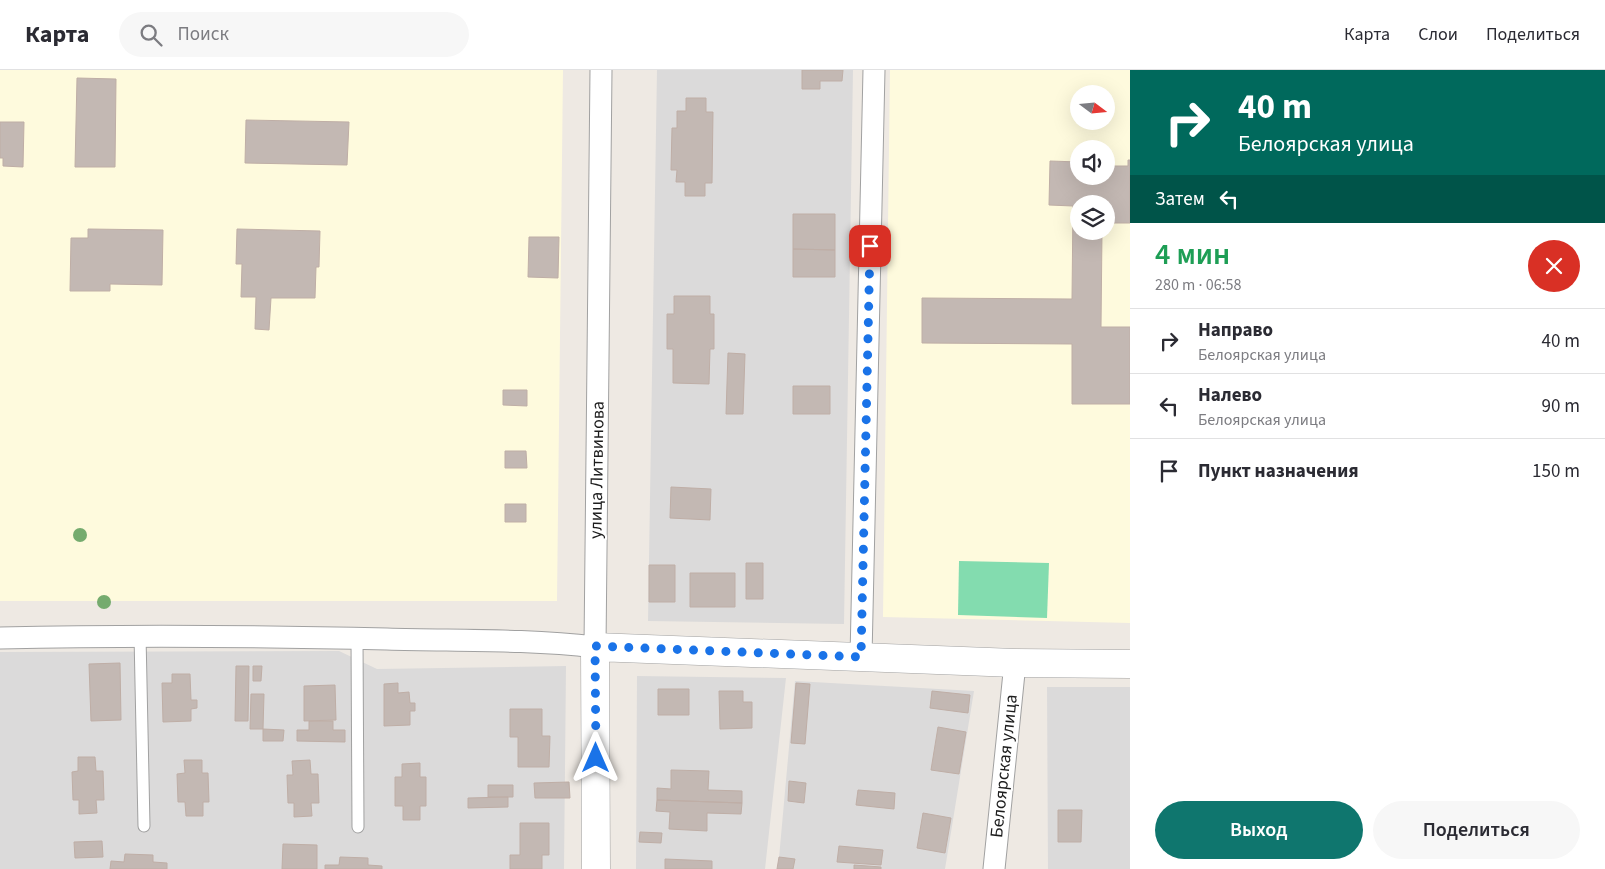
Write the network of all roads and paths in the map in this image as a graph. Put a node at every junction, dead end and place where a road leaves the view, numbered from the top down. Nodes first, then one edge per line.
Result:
1 (601, 70) edge
2 (874, 70) edge
3 (140, 635) junction
4 (0, 638) edge
5 (357, 638) junction
6 (595, 646) junction
7 (861, 657) junction
8 (1015, 663) junction
9 (1130, 664) edge
10 (144, 826) dead end
11 (358, 827) dead end
12 (596, 869) edge
13 (994, 869) edge

1 - 6 street, улица Литвинова
2 - 7 street
3 - 4 street
3 - 5 street
3 - 10 lane
5 - 6 street
5 - 11 lane
6 - 7 street
6 - 12 street, улица Литвинова
7 - 8 street
8 - 9 street
8 - 13 street, Белоярская улица

